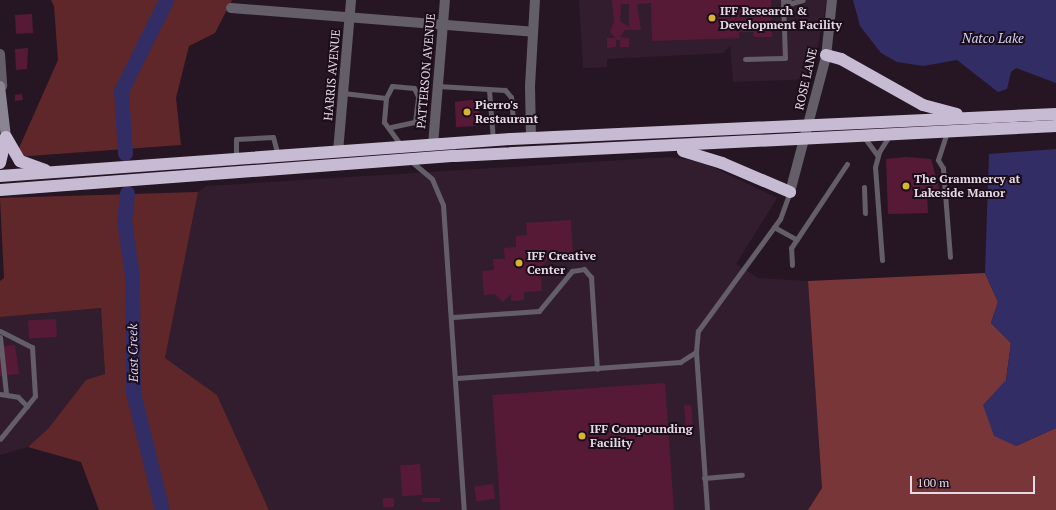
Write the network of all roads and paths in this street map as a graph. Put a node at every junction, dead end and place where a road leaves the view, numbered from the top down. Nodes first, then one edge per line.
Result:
1 (351, 0) edge
2 (445, 0) edge
3 (535, 0) edge
4 (783, 0) edge
5 (786, 0) edge
6 (803, 0) edge
7 (832, 0) edge
8 (256, 4) edge
9 (231, 8) dead end
10 (350, 17) junction
11 (443, 25) junction
12 (533, 32) junction
13 (0, 54) edge
14 (826, 55) junction
15 (745, 59) dead end
16 (1, 86) edge
17 (438, 86) junction
18 (489, 90) junction
19 (343, 93) junction
20 (386, 98) junction
21 (1056, 114) edge
22 (972, 117) junction
23 (513, 122) dead end
24 (808, 126) junction
25 (1056, 126) edge
26 (391, 127) junction
27 (947, 132) junction
28 (890, 135) junction
29 (862, 136) junction
30 (6, 137) junction
31 (531, 138) junction
32 (805, 139) junction
33 (493, 141) junction
34 (433, 145) junction
35 (402, 148) junction
36 (662, 148) junction
37 (338, 152) junction
38 (878, 155) junction
39 (278, 156) junction
40 (236, 158) junction
41 (409, 160) junction
42 (0, 163) edge
43 (847, 164) dead end
44 (54, 172) junction
45 (0, 176) edge
46 (864, 187) dead end
47 (0, 190) edge
48 (790, 192) junction
49 (865, 213) dead end
50 (774, 227) junction
51 (797, 240) junction
52 (950, 257) dead end
53 (882, 260) dead end
54 (792, 265) dead end
55 (453, 317) junction
56 (0, 331) edge
57 (0, 337) edge
58 (696, 352) junction
59 (597, 369) junction
60 (457, 378) junction
61 (3, 393) edge
62 (27, 406) junction
63 (0, 439) edge
64 (742, 475) dead end
65 (704, 478) junction
66 (464, 510) edge
67 (707, 510) edge

1 - 10 street, HARRIS AVENUE
2 - 11 street, PATTERSON AVENUE
3 - 12 street
4 - 15 lane
5 - 6 lane
7 - 14 street, ROSE LANE
8 - 9 street
8 - 10 street
10 - 11 street
10 - 19 street, HARRIS AVENUE
11 - 12 street
11 - 17 street, PATTERSON AVENUE
12 - 31 street
13 - 16 street
14 - 22 highway
14 - 24 street, ROSE LANE
16 - 30 street
17 - 18 lane
17 - 34 street, PATTERSON AVENUE
18 - 23 lane
18 - 33 lane
19 - 20 lane
19 - 37 street, HARRIS AVENUE
20 - 26 lane
20 - 26 lane
21 - 22 highway
22 - 24 highway
24 - 31 highway
24 - 32 street, ROSE LANE
25 - 27 highway
26 - 35 lane
27 - 28 highway
27 - 52 lane
28 - 29 highway
28 - 38 lane
29 - 32 highway
29 - 38 lane
30 - 42 highway
30 - 44 highway
31 - 33 highway
32 - 36 highway
32 - 48 street, ROSE LANE
33 - 34 highway
34 - 35 highway
35 - 37 highway
36 - 41 highway
36 - 48 highway
37 - 39 highway
38 - 53 lane
39 - 40 highway
39 - 40 lane
40 - 44 highway
41 - 47 highway
41 - 55 lane
43 - 51 lane
44 - 45 highway
46 - 49 lane
48 - 50 lane
50 - 51 lane
50 - 58 lane
51 - 54 lane
55 - 59 lane
55 - 60 lane
56 - 62 lane
57 - 61 lane
58 - 59 lane
58 - 65 lane
59 - 60 lane
60 - 66 lane
61 - 62 lane
62 - 63 lane
64 - 65 lane
65 - 67 lane

